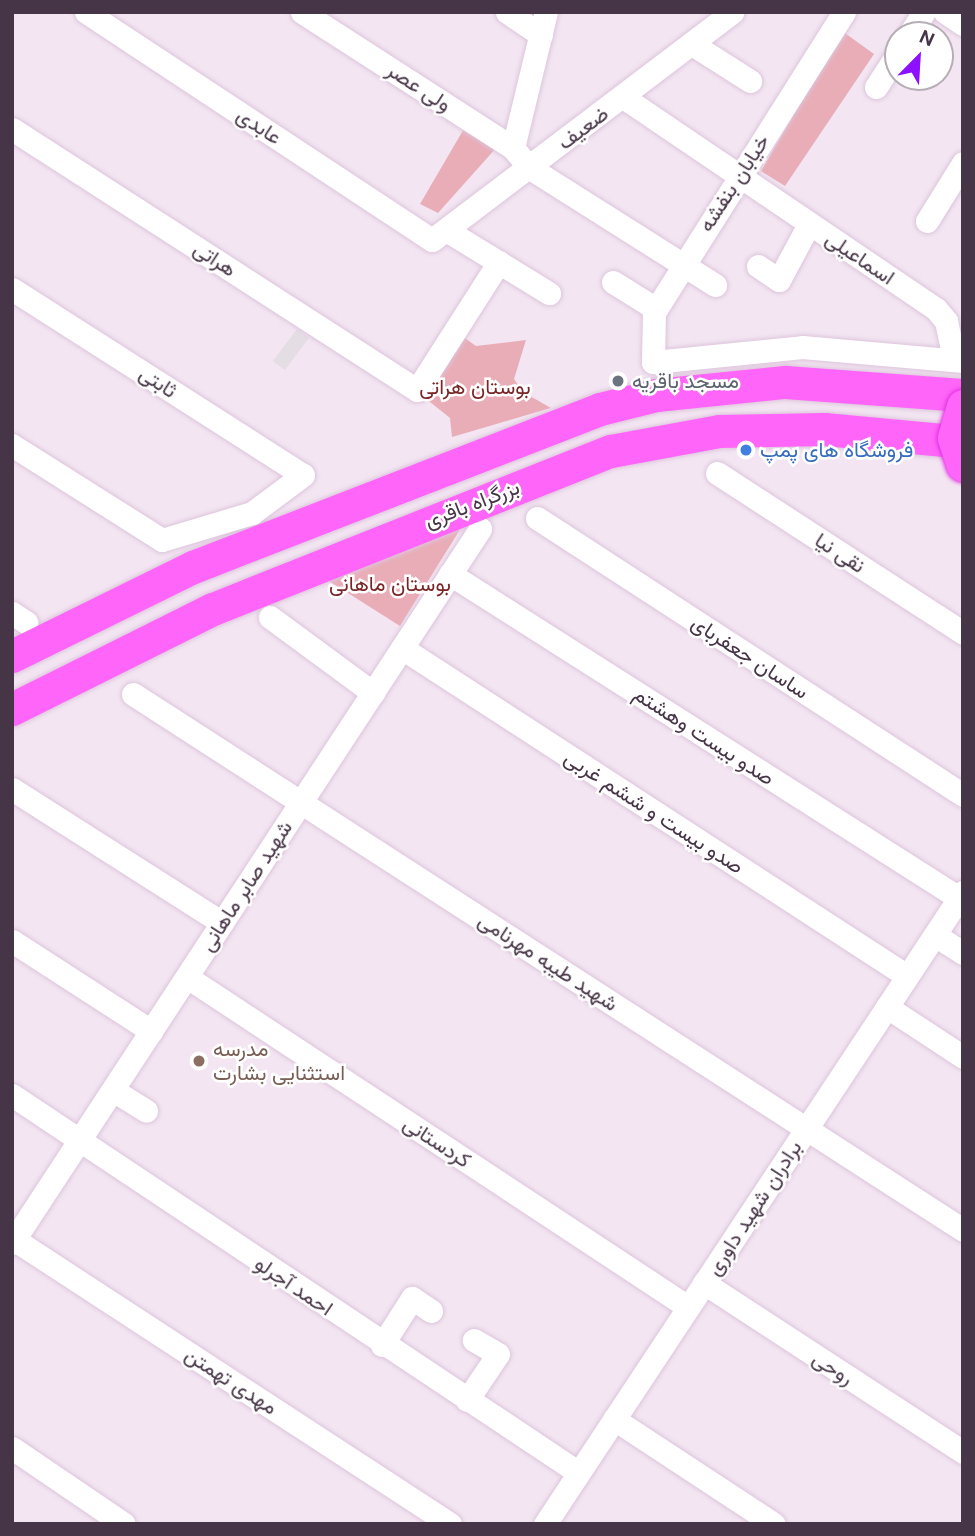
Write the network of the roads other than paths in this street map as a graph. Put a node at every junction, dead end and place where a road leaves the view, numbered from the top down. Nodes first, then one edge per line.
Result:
1 (86, 12) edge
2 (302, 12) edge
3 (507, 12) edge
4 (732, 12) edge
5 (844, 12) edge
6 (945, 12) edge
7 (544, 23) edge
8 (963, 24) edge
9 (692, 44) junction
10 (884, 75) edge
11 (750, 81) dead end
12 (876, 88) dead end
13 (623, 97) junction
14 (12, 129) edge
15 (513, 148) junction
16 (963, 163) edge
17 (530, 168) junction
18 (739, 176) junction
19 (927, 221) dead end
20 (809, 224) junction
21 (439, 235) junction
22 (499, 262) junction
23 (681, 265) junction
24 (758, 266) dead end
25 (613, 282) dead end
26 (715, 285) dead end
27 (12, 289) edge
28 (549, 293) dead end
29 (656, 309) junction
30 (958, 360) edge
31 (963, 395) edge
32 (963, 406) edge
33 (963, 442) edge
34 (12, 445) edge
35 (963, 465) edge
36 (717, 473) dead end
37 (537, 518) dead end
38 (480, 529) dead end
39 (450, 574) junction
40 (270, 617) dead end
41 (963, 633) edge
42 (402, 648) junction
43 (12, 656) edge
44 (373, 693) junction
45 (133, 694) dead end
46 (12, 709) edge
47 (12, 789) edge
48 (963, 795) edge
49 (301, 802) junction
50 (961, 895) edge
51 (222, 923) junction
52 (934, 935) junction
53 (12, 941) edge
54 (963, 953) edge
55 (907, 976) junction
56 (187, 977) junction
57 (887, 1007) junction
58 (151, 1031) junction
59 (963, 1057) edge
60 (113, 1090) junction
61 (12, 1095) edge
62 (146, 1111) dead end
63 (806, 1129) junction
64 (79, 1140) junction
65 (963, 1230) edge
66 (13, 1240) edge
67 (704, 1283) junction
68 (688, 1307) junction
69 (431, 1311) dead end
70 (474, 1340) dead end
71 (382, 1345) junction
72 (467, 1400) junction
73 (614, 1419) junction
74 (12, 1448) edge
75 (963, 1452) edge
76 (579, 1473) junction
77 (124, 1524) edge
78 (450, 1524) edge
79 (545, 1524) edge
80 (774, 1524) edge

1 - 21 street, عابدی
2 - 15 street, ولی عصر
3 - 7 street
4 - 9 street, ضعیف
5 - 18 street, خیابان بنفشه
6 - 8 street
7 - 15 street
9 - 11 street
9 - 13 street, ضعیف
10 - 12 street
13 - 17 street, ضعیف
13 - 18 street, اسماعیلی
14 - 22 street, هراتی
15 - 17 street, ولی عصر
16 - 19 street
17 - 21 street, ضعیف
17 - 23 street, ولی عصر
18 - 20 street, اسماعیلی
18 - 23 street, خیابان بنفشه
20 - 24 street
20 - 30 street, اسماعیلی
21 - 22 street, عابدی
22 - 28 street, عابدی
23 - 26 street, ولی عصر
23 - 29 street, خیابان بنفشه
25 - 29 street
27 - 34 street, ثابتی
29 - 30 street, خیابان بنفشه
31 - 43 highway, بزرگراه باقری
32 - 35 highway, bridge
33 - 46 highway, بزرگراه باقری
36 - 41 street, نقی نیا
37 - 48 street, ساسان جعفربای
38 - 39 street, شهید صابر ماهانی
39 - 42 street, شهید صابر ماهانی
39 - 50 street, صدو بیست وهشتم
40 - 44 street
42 - 44 street, شهید صابر ماهانی
42 - 55 street, صدو بیست و ششم غربی
44 - 49 street, شهید صابر ماهانی
45 - 49 street, شهید طیبه مهرنامی
47 - 51 street
49 - 51 street, شهید صابر ماهانی
49 - 63 street, شهید طیبه مهرنامی
50 - 52 street, برادران شهید داوری
51 - 56 street, شهید صابر ماهانی
52 - 54 street
52 - 55 street, برادران شهید داوری
53 - 58 street
55 - 57 street, برادران شهید داوری
56 - 58 street, شهید صابر ماهانی
56 - 68 street, کردستانی
57 - 59 street
57 - 63 street, برادران شهید داوری
58 - 60 street, شهید صابر ماهانی
60 - 62 street
60 - 64 street, شهید صابر ماهانی
61 - 64 street, احمد آجرلو
63 - 65 street, شهید طیبه مهرنامی
63 - 67 street, برادران شهید داوری
64 - 66 street, شهید صابر ماهانی
64 - 71 street, احمد آجرلو
66 - 78 street, مهدی تهمتن
67 - 68 street, برادران شهید داوری
67 - 75 street, روحی
68 - 73 street, برادران شهید داوری
69 - 71 street
70 - 72 street
71 - 72 street, احمد آجرلو
72 - 76 street, احمد آجرلو
73 - 76 street, برادران شهید داوری
73 - 80 street
74 - 77 street
76 - 79 street, برادران شهید داوری

